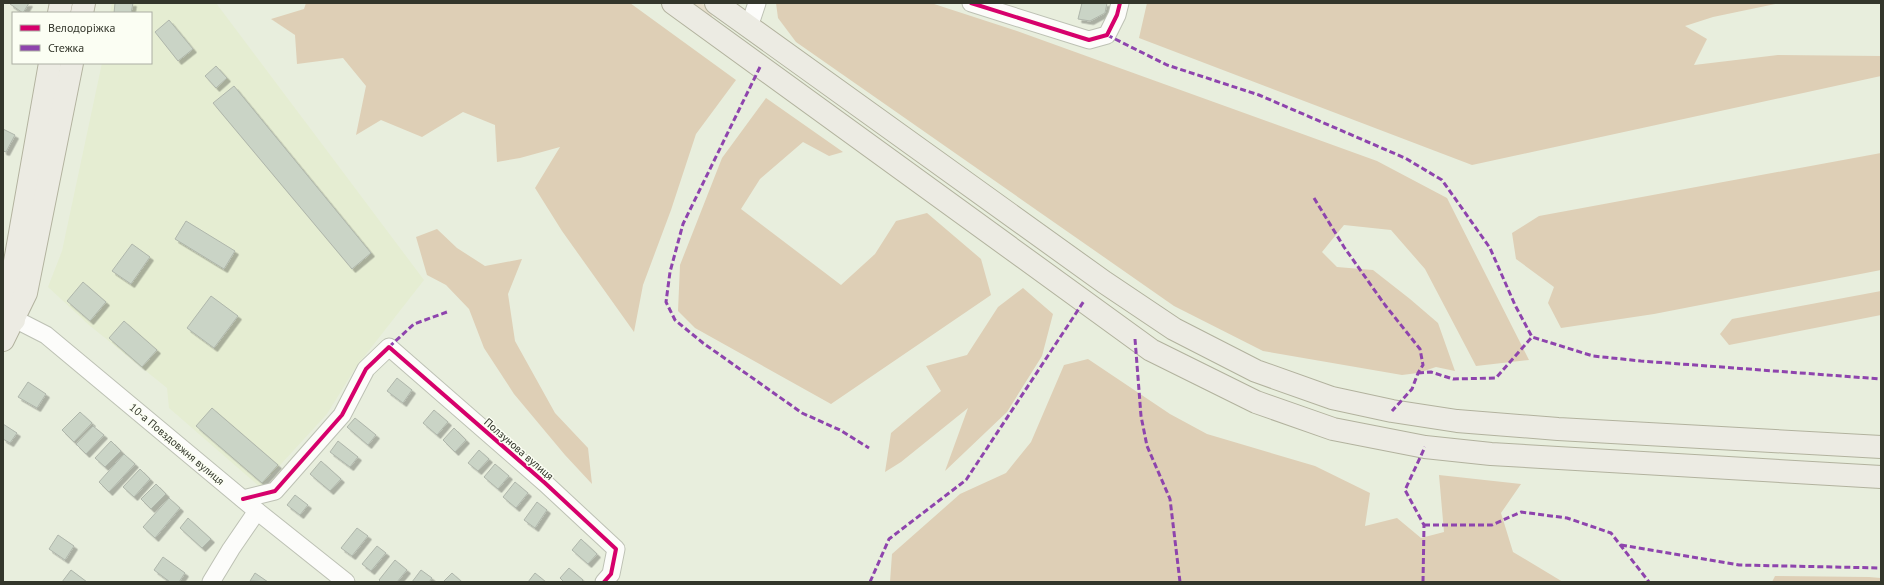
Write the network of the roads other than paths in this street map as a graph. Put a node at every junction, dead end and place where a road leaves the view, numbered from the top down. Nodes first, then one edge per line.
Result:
1 (673, 3) edge
2 (716, 3) edge
3 (758, 3) edge
4 (971, 3) edge
5 (1120, 3) edge
6 (749, 27) junction
7 (50, 64) edge
8 (72, 64) edge
9 (8, 316) edge
10 (3, 340) edge
11 (1881, 448) edge
12 (1881, 477) edge
13 (243, 499) junction
14 (257, 511) junction
15 (608, 578) edge
16 (211, 582) edge
17 (346, 582) edge

1 - 12 main road
2 - 6 main road
3 - 6 street
4 - 5 street
6 - 11 main road
7 - 9 main road
8 - 9 main road
9 - 10 main road
9 - 13 street, 10-а Повздовжня вулиця
13 - 14 street, 10-а Повздовжня вулиця
13 - 15 street, Ползунова вулиця
14 - 16 street
14 - 17 street, 10-а Повздовжня вулиця

